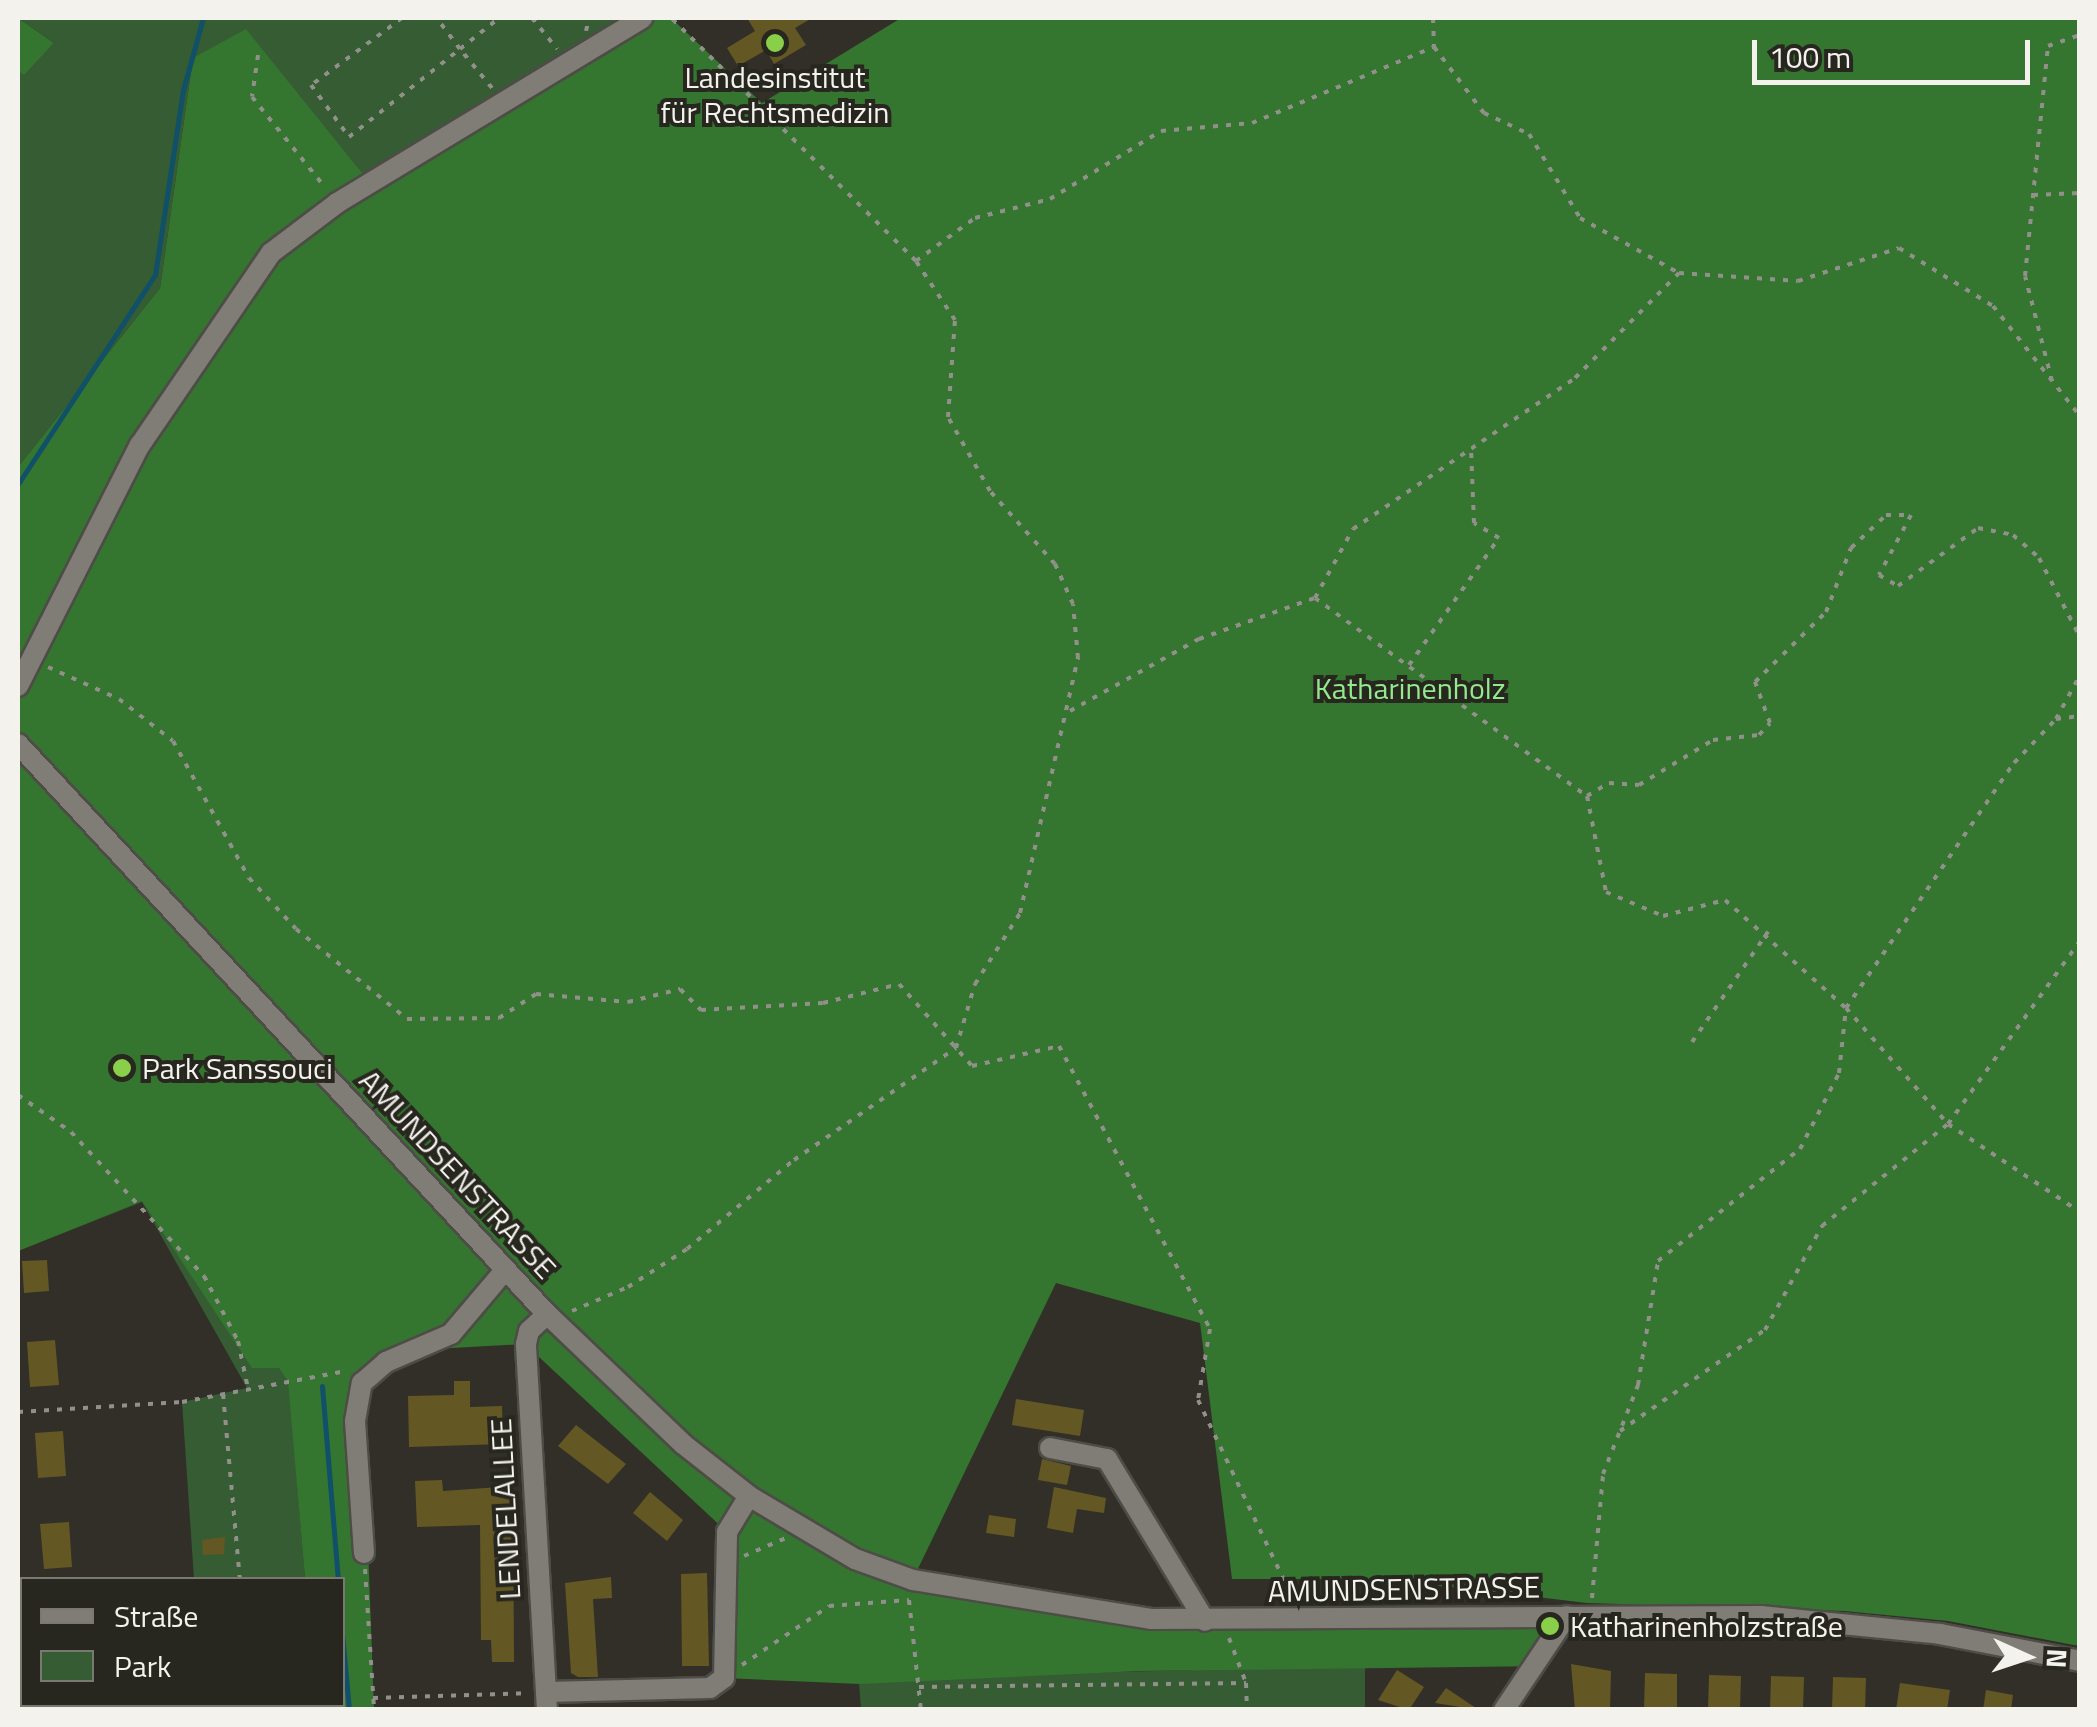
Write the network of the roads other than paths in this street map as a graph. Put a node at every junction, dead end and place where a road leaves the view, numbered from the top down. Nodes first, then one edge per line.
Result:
1 (642, 18) edge
2 (18, 686) edge
3 (18, 744) edge
4 (505, 1270) junction
5 (551, 1318) junction
6 (1050, 1448) dead end
7 (749, 1496) junction
8 (364, 1553) road end
9 (1567, 1616) junction
10 (1214, 1621) junction
11 (2080, 1661) edge
12 (546, 1701) edge
13 (1504, 1710) edge

1 - 2 street
3 - 4 street, AMUNDSENSTRASSE
4 - 5 street, AMUNDSENSTRASSE
4 - 8 street
5 - 7 street, AMUNDSENSTRASSE
5 - 12 street, LENDELALLEE
6 - 10 street
7 - 10 street, AMUNDSENSTRASSE
7 - 12 street
9 - 10 street, AMUNDSENSTRASSE
9 - 11 street, AMUNDSENSTRASSE
9 - 13 street

